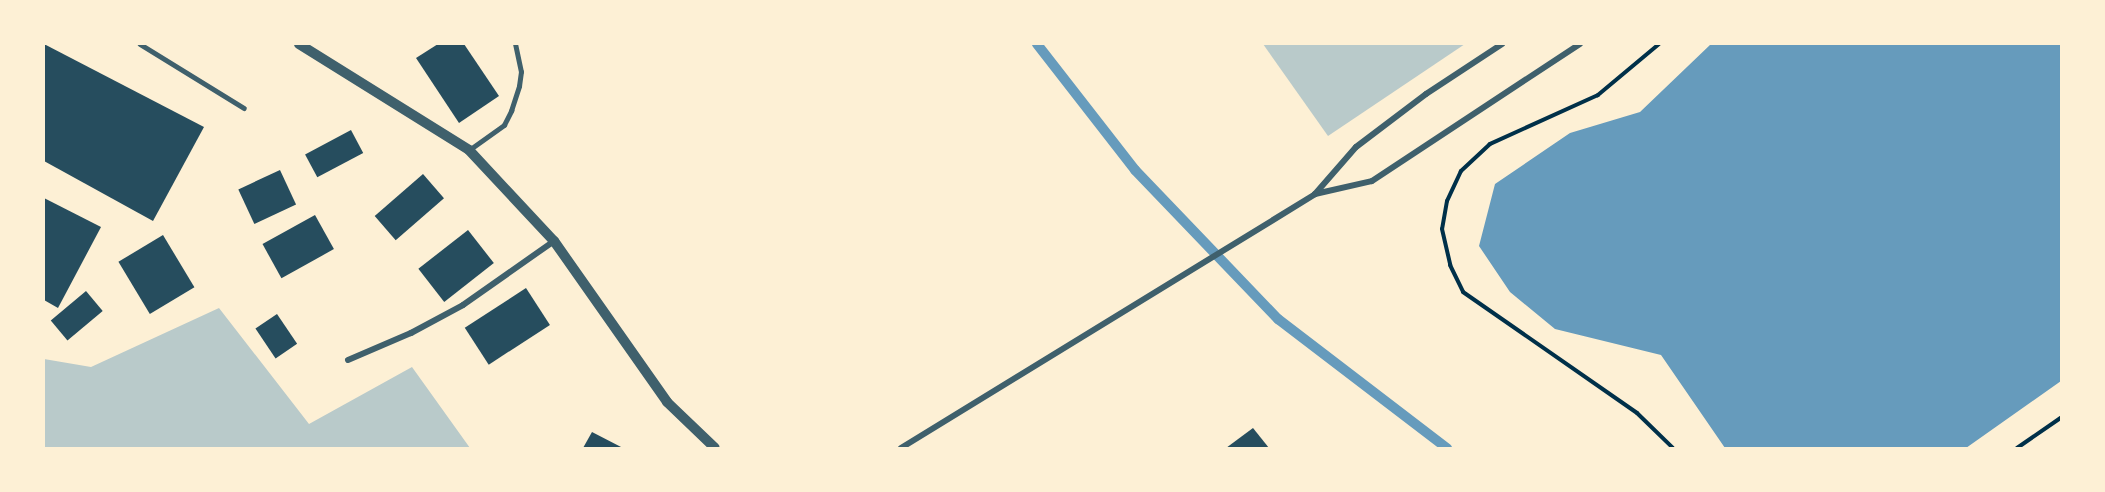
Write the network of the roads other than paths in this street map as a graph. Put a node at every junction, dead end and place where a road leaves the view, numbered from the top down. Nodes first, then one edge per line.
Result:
1 (140, 44) edge
2 (299, 44) edge
3 (515, 44) edge
4 (1502, 44) edge
5 (1580, 44) edge
6 (244, 108) dead end
7 (469, 150) junction
8 (1315, 194) junction
9 (554, 241) junction
10 (348, 360) dead end
11 (715, 448) edge
12 (901, 448) edge

1 - 6 lane
2 - 7 street
3 - 7 lane
4 - 8 street
5 - 8 street
7 - 9 street
8 - 12 street
9 - 10 street
9 - 11 street

